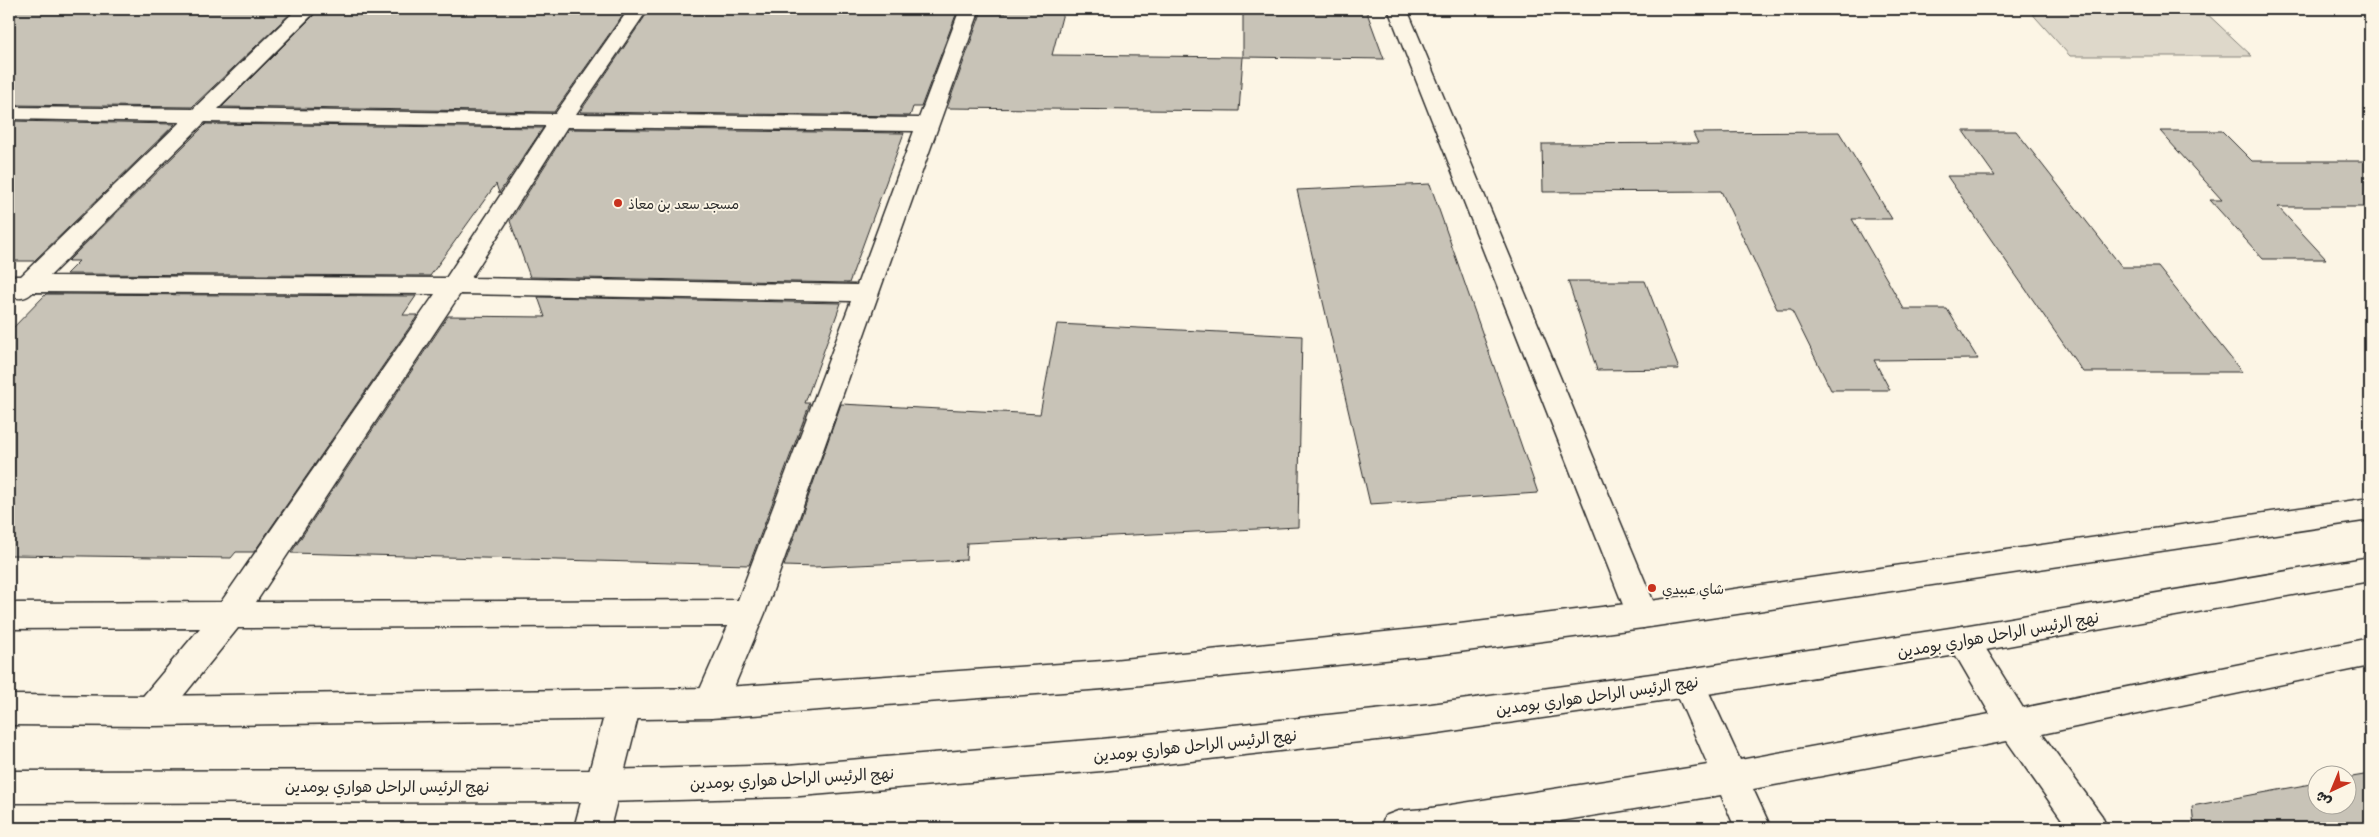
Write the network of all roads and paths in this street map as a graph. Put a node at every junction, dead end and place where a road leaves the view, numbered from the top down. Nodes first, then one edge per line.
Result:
1 (308, 9) edge
2 (639, 9) edge
3 (970, 9) edge
4 (1397, 9) edge
5 (9, 113) edge
6 (198, 114) junction
7 (561, 120) junction
8 (928, 125) junction
9 (18, 284) edge
10 (453, 286) junction
11 (867, 293) junction
12 (9, 302) edge
13 (2370, 508) edge
14 (2370, 569) edge
15 (750, 613) junction
16 (230, 615) junction
17 (1643, 615) junction
18 (9, 616) edge
19 (1963, 640) junction
20 (2370, 652) edge
21 (1688, 683) junction
22 (711, 703) junction
23 (624, 706) junction
24 (9, 710) edge
25 (151, 711) junction
26 (2015, 725) junction
27 (1729, 778) junction
28 (604, 786) junction
29 (9, 787) edge
30 (592, 828) edge
31 (1398, 828) edge
32 (1753, 828) edge
33 (2089, 828) edge

1 - 6 street
2 - 7 street
3 - 8 street
4 - 17 street
5 - 6 street
6 - 7 street
6 - 9 street
7 - 8 street
7 - 10 street
8 - 11 street
9 - 10 street
9 - 12 street
10 - 11 street
10 - 16 street
11 - 15 street
13 - 17 street
14 - 19 street, نهج الرئيس الراحل هواري بومدين
15 - 16 street
15 - 22 street
16 - 18 street
16 - 25 street
17 - 22 street
19 - 21 street, نهج الرئيس الراحل هواري بومدين
19 - 26 street
20 - 26 street
21 - 27 street
21 - 28 street, نهج الرئيس الراحل هواري بومدين
22 - 23 street
23 - 25 street
23 - 28 street
24 - 25 street
26 - 27 street
26 - 33 street
27 - 31 street
27 - 32 street
28 - 29 street, نهج الرئيس الراحل هواري بومدين
28 - 30 street

